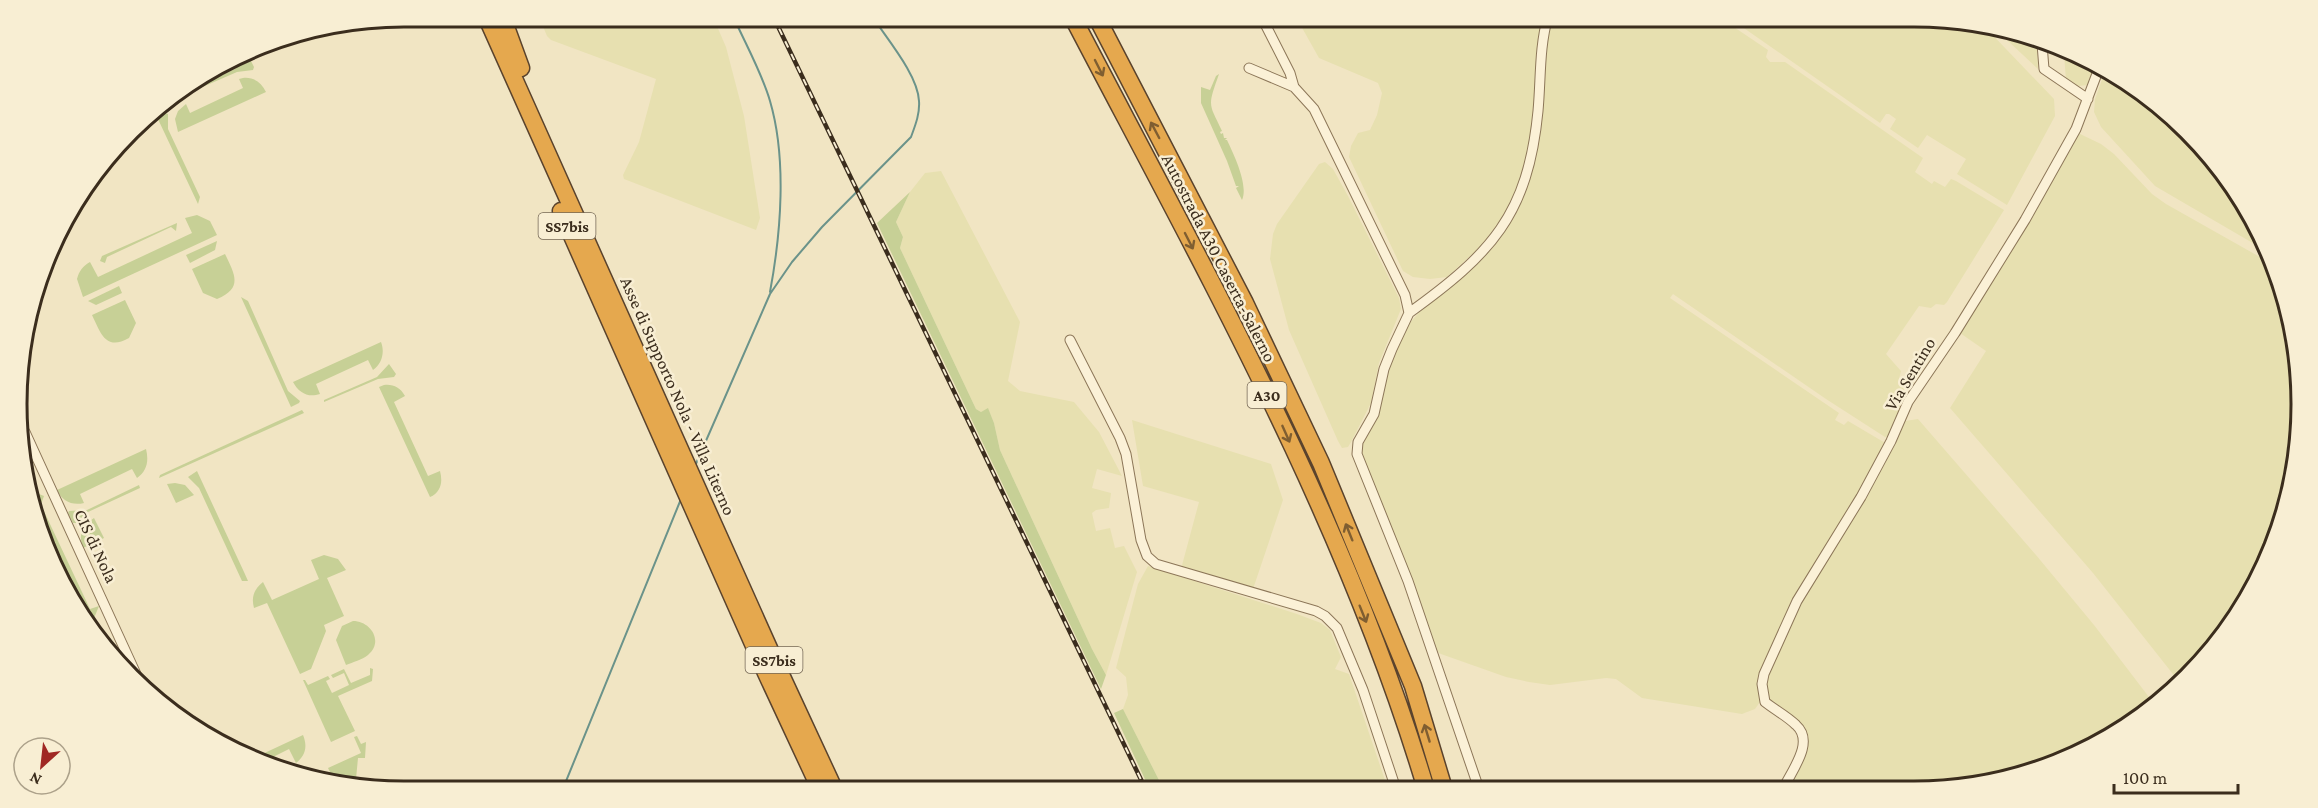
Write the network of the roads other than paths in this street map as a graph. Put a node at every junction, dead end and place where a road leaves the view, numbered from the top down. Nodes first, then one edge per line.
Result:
1 (479, 27) edge
2 (491, 27) edge
3 (506, 27) edge
4 (1078, 27) edge
5 (1102, 27) edge
6 (1267, 27) edge
7 (1545, 27) edge
8 (2043, 50) edge
9 (1249, 68) dead end
10 (2097, 75) edge
11 (1294, 87) junction
12 (2088, 99) junction
13 (612, 297) junction
14 (1409, 313) junction
15 (1070, 340) dead end
16 (664, 428) junction
17 (29, 441) edge
18 (712, 536) junction
19 (132, 665) edge
20 (817, 781) edge
21 (831, 781) edge
22 (1393, 781) edge
23 (1424, 781) edge
24 (1442, 781) edge
25 (1476, 781) edge
26 (1787, 781) edge

1 - 16 highway, Asse di Supporto Nola - Villa Literno / SS7bis
2 - 13 highway, Asse di Supporto Nola - Villa Literno / SS7bis
3 - 13 highway
4 -> 23 highway, Autostrada A30 Caserta-Salerno / A30
24 -> 5 highway, Autostrada A30 Caserta-Salerno / A30
6 - 11 street
7 - 14 street
8 - 12 street
9 - 11 street
10 - 12 street, Via Sentino
11 - 14 street
12 - 26 street, Via Sentino
13 - 16 highway, Asse di Supporto Nola - Villa Literno / SS7bis
14 - 25 street
15 - 22 street
16 - 18 highway, Asse di Supporto Nola - Villa Literno / SS7bis
17 - 19 street, CIS di Nola
18 - 20 highway, Asse di Supporto Nola - Villa Literno / SS7bis
18 - 21 highway, Asse di Supporto Nola - Villa Literno / SS7bis

